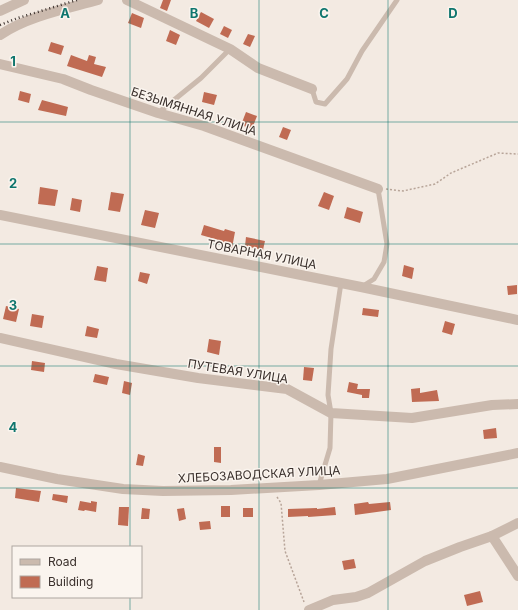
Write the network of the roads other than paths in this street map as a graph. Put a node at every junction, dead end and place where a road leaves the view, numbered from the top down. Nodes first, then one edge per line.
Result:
1 (24, 0) edge
2 (98, 0) edge
3 (127, 0) edge
4 (397, 0) edge
5 (0, 11) edge
6 (0, 35) edge
7 (230, 49) junction
8 (0, 64) edge
9 (312, 89) joint
10 (158, 113) junction
11 (378, 189) joint
12 (0, 215) edge
13 (341, 283) junction
14 (361, 287) junction
15 (518, 320) edge
16 (0, 338) edge
17 (518, 404) edge
18 (331, 414) junction
19 (518, 453) edge
20 (0, 467) edge
21 (319, 485) junction
22 (518, 523) edge
23 (492, 536) junction
24 (518, 576) edge
25 (307, 606) edge

1 - 5 street
2 - 6 street
3 - 7 street
4 - 9 lane
7 - 9 street
7 - 10 lane
8 - 10 street, БЕЗЫМЯННАЯ УЛИЦА
10 - 11 street, БЕЗЫМЯННАЯ УЛИЦА
11 - 14 lane
12 - 13 street, ТОВАРНАЯ УЛИЦА
13 - 14 street, ТОВАРНАЯ УЛИЦА
13 - 18 lane
14 - 15 street, ТОВАРНАЯ УЛИЦА
16 - 18 street, ПУТЕВАЯ УЛИЦА
17 - 18 street, ПУТЕВАЯ УЛИЦА
18 - 21 lane
19 - 21 street, ХЛЕБОЗАВОДСКАЯ УЛИЦА
20 - 21 street, ХЛЕБОЗАВОДСКАЯ УЛИЦА
22 - 23 street
23 - 24 street
23 - 25 street

